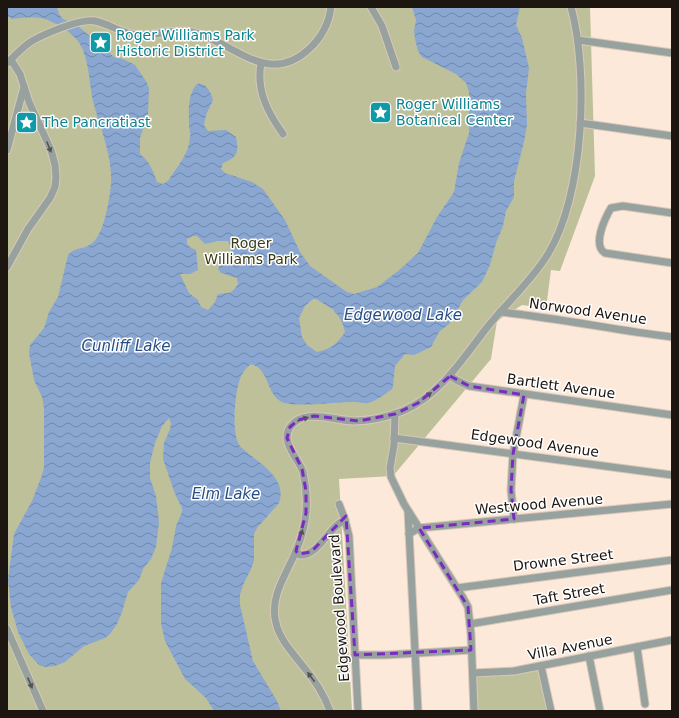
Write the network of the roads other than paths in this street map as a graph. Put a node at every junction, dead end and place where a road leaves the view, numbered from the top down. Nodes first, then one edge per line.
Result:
1 (331, 7) edge
2 (371, 7) edge
3 (571, 7) edge
4 (578, 40) junction
5 (672, 53) edge
6 (9, 62) edge
7 (261, 63) junction
8 (396, 67) dead end
9 (24, 85) junction
10 (580, 123) junction
11 (283, 134) dead end
12 (672, 136) edge
13 (7, 150) edge
14 (672, 213) edge
15 (672, 263) edge
16 (7, 266) edge
17 (500, 312) junction
18 (672, 337) edge
19 (450, 376) junction
20 (524, 395) junction
21 (395, 414) junction
22 (672, 415) edge
23 (394, 438) junction
24 (513, 454) junction
25 (672, 475) edge
26 (339, 504) dead end
27 (672, 504) edge
28 (408, 511) junction
29 (514, 519) junction
30 (345, 520) junction
31 (419, 528) junction
32 (409, 534) junction
33 (296, 551) junction
34 (672, 560) edge
35 (457, 588) junction
36 (672, 590) edge
37 (470, 624) junction
38 (7, 629) edge
39 (672, 640) edge
40 (637, 647) junction
41 (471, 650) junction
42 (414, 653) junction
43 (355, 655) junction
44 (589, 656) junction
45 (541, 666) junction
46 (472, 673) junction
47 (645, 704) dead end
48 (43, 711) edge
49 (330, 711) edge
50 (358, 711) edge
51 (418, 711) edge
52 (474, 711) edge
53 (551, 711) edge
54 (600, 711) edge

1 - 7 street
2 - 8 street
3 - 4 street
4 - 5 street
4 - 10 street
6 - 7 street
6 - 9 street
7 - 11 street
9 - 13 street
9 -> 16 street
10 - 12 street
10 - 17 street
14 - 15 street
17 - 18 street, Norwood Avenue
17 - 19 street
19 - 20 street, Bartlett Avenue
21 -> 19 street
20 - 22 street, Bartlett Avenue
20 - 24 street
21 - 23 street
33 -> 21 street
23 - 24 street, Edgewood Avenue
23 - 28 street
24 - 25 street, Edgewood Avenue
24 - 29 street
26 - 30 street, Edgewood Boulevard
27 - 29 street, Westwood Avenue
28 - 31 street
28 - 32 street
29 - 31 street, Westwood Avenue
30 - 33 street
30 - 43 street, Edgewood Boulevard
31 - 32 street, Westwood Avenue
31 - 35 street
32 - 42 street
49 -> 33 street
34 - 35 street, Drowne Street
35 - 37 street
36 - 37 street, Taft Street
37 - 41 street
38 -> 48 street
39 - 40 street, Villa Avenue
40 - 44 street, Villa Avenue
40 - 47 street
41 - 42 street
41 - 46 street
42 - 43 street
42 - 51 street
43 - 50 street, Edgewood Boulevard
44 - 45 street, Villa Avenue
44 - 54 street
45 - 46 street, Villa Avenue
45 - 53 street
46 - 52 street

